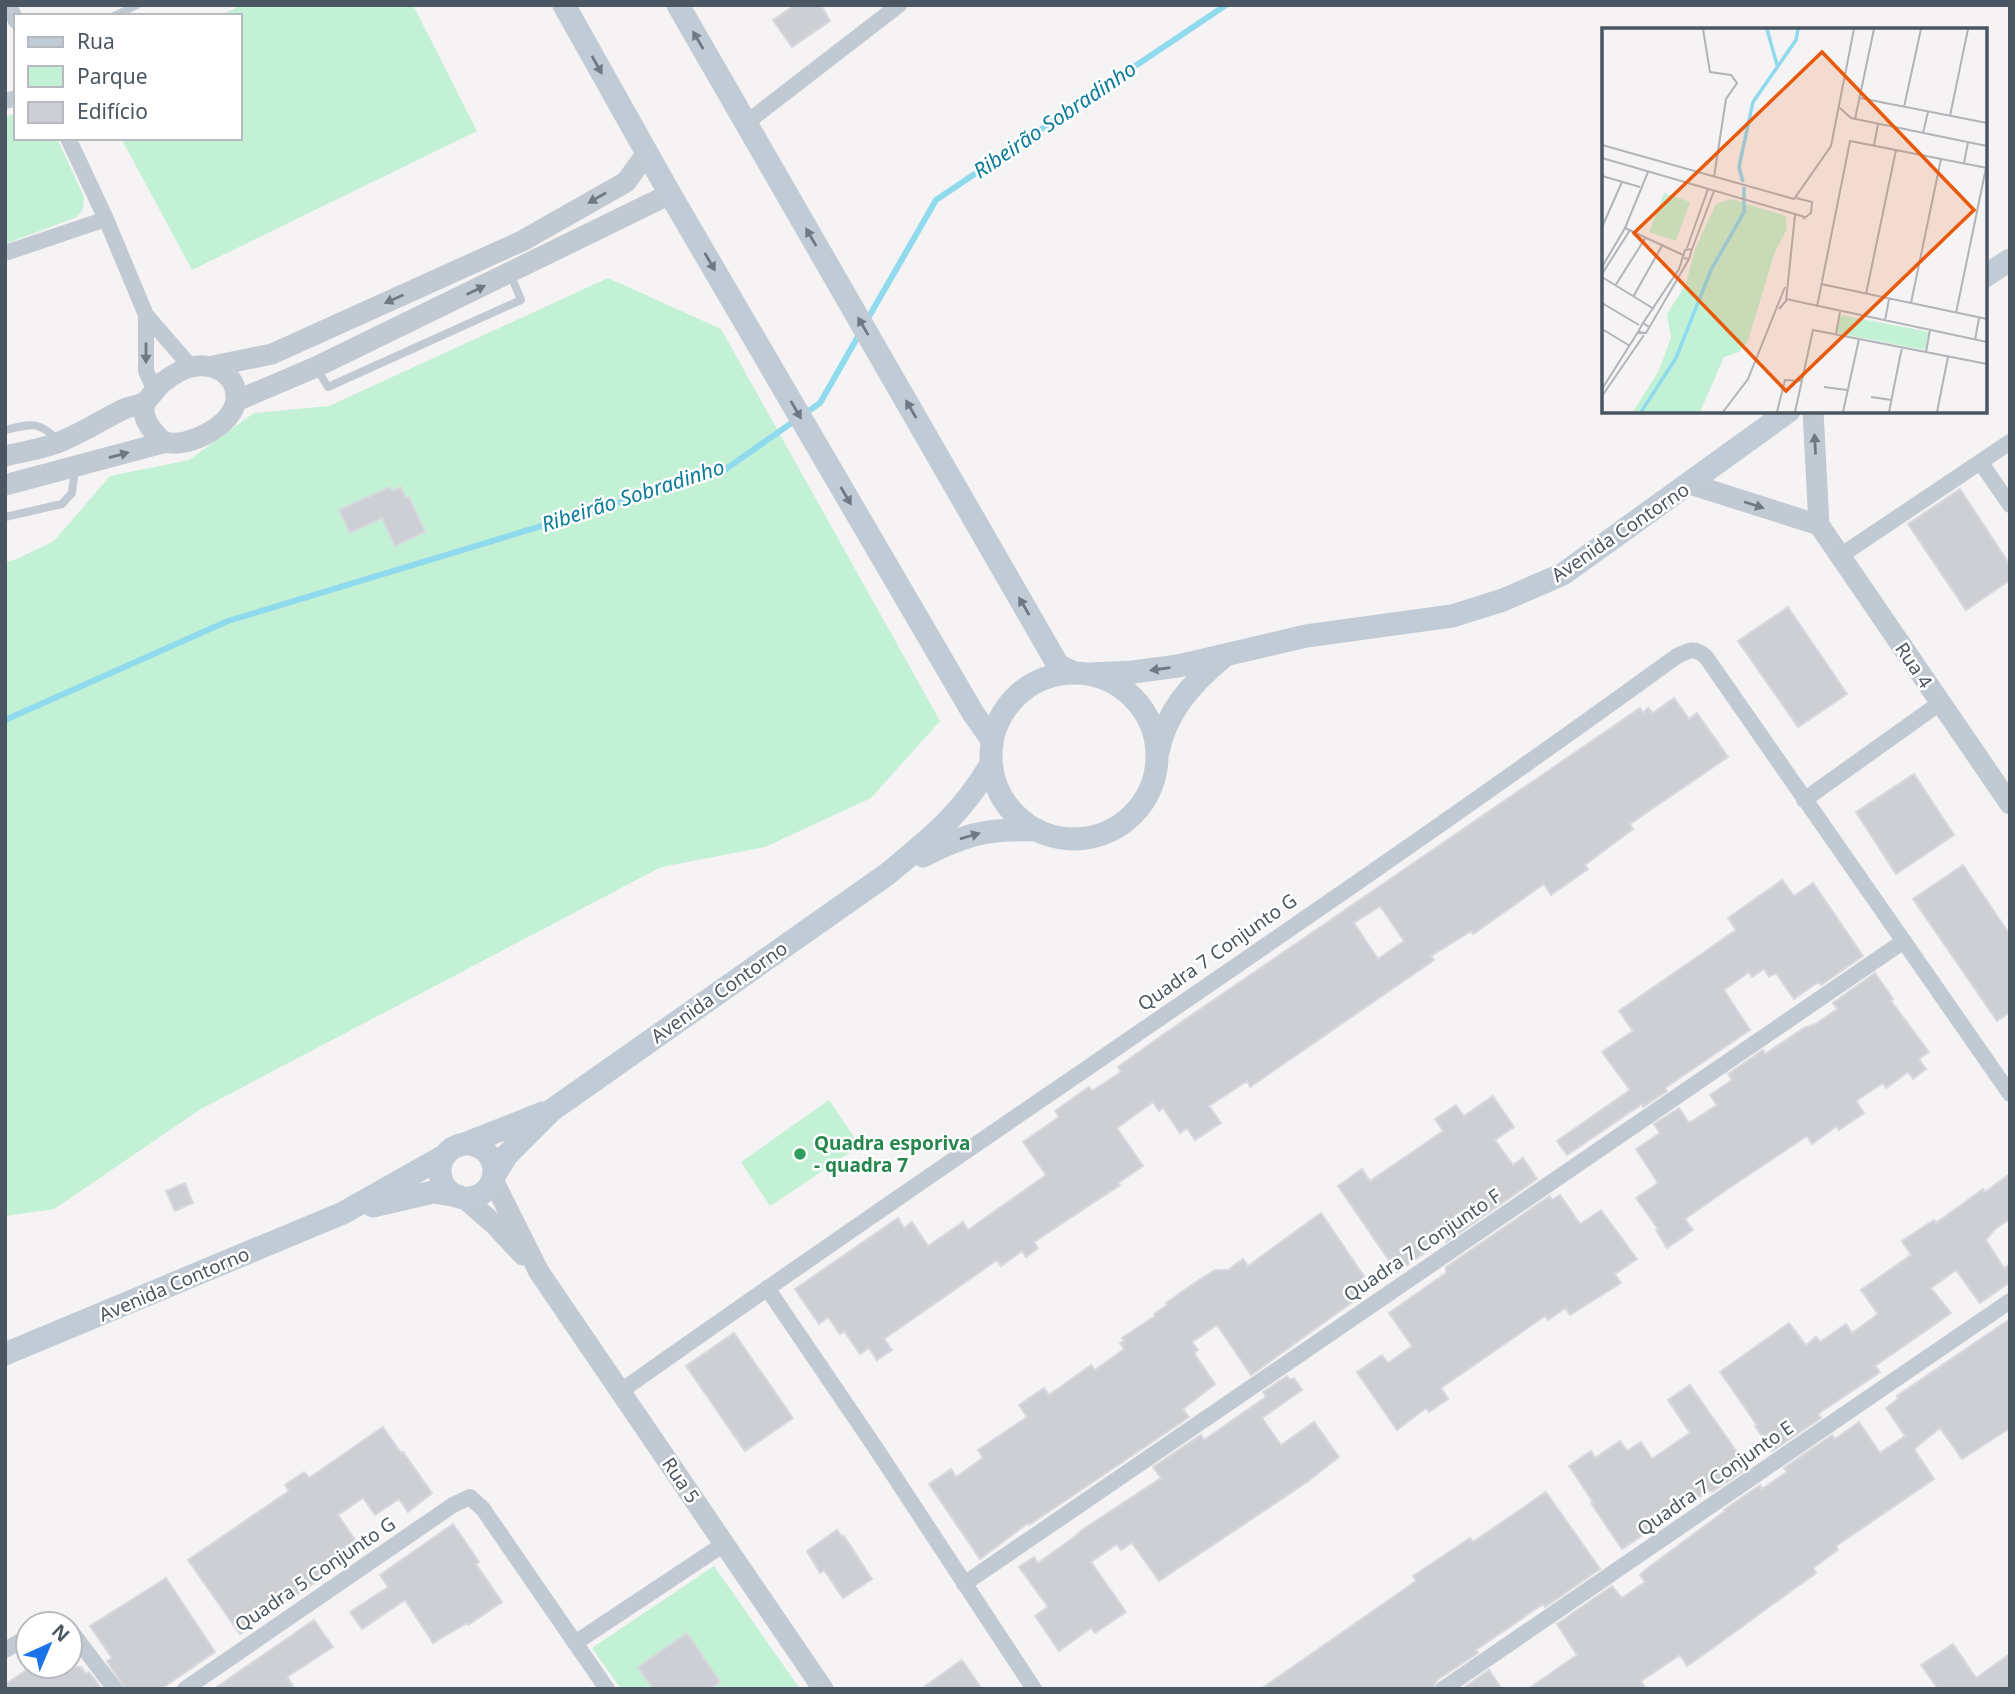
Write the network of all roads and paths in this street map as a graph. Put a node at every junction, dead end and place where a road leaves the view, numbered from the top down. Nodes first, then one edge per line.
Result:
1 (137, 5) edge
2 (564, 5) edge
3 (678, 5) edge
4 (900, 5) edge
5 (118, 14) edge
6 (746, 123) junction
7 (69, 140) edge
8 (647, 153) junction
9 (670, 194) junction
10 (106, 219) junction
11 (5, 253) edge
12 (2010, 260) edge
13 (510, 274) junction
14 (1987, 275) edge
15 (146, 315) junction
16 (213, 366) junction
17 (316, 366) junction
18 (191, 367) junction
19 (150, 395) junction
20 (236, 401) junction
21 (1786, 413) edge
22 (1813, 413) edge
23 (5, 430) edge
24 (166, 442) junction
25 (2010, 442) edge
26 (60, 443) junction
27 (5, 456) edge
28 (1980, 463) junction
29 (75, 467) junction
30 (1690, 484) junction
31 (5, 485) edge
32 (2010, 505) edge
33 (5, 517) edge
34 (1819, 525) junction
35 (1840, 556) junction
36 (1227, 654) junction
37 (1081, 673) junction
38 (1940, 703) junction
39 (992, 740) junction
40 (1157, 755) junction
41 (991, 764) junction
42 (1804, 800) junction
43 (2010, 804) edge
44 (1037, 830) junction
45 (886, 875) junction
46 (1903, 941) junction
47 (2010, 1094) edge
48 (552, 1110) junction
49 (467, 1143) junction
50 (444, 1157) junction
51 (493, 1178) junction
52 (461, 1196) junction
53 (343, 1213) junction
54 (539, 1272) junction
55 (767, 1288) junction
56 (2010, 1301) edge
57 (5, 1354) edge
58 (621, 1391) junction
59 (724, 1544) junction
60 (964, 1584) junction
61 (575, 1643) junction
62 (84, 1648) edge
63 (115, 1689) edge
64 (186, 1689) edge
65 (607, 1689) edge
66 (823, 1689) edge
67 (1034, 1689) edge
68 (1443, 1689) edge

1 - 5 lane
2 -> 8 main road
6 -> 3 main road
4 - 6 street
37 -> 6 main road
7 - 10 street
8 - 9 main road
8 -> 16 street
9 - 13 street
9 -> 39 main road
10 - 11 street
10 - 15 street
12 - 14 main road
17 -> 13 street
13 - 17 lane
15 - 18 street
15 -> 19 street
16 - 18 street
16 - 20 street
17 - 20 street
18 - 19 street
19 - 24 street
19 - 26 street
20 - 24 street
21 - 30 main road, Avenida Contorno
34 -> 22 street
23 - 26 lane
29 -> 24 street
25 - 28 street
26 - 27 street
28 - 32 street
28 - 35 street
29 - 31 street
29 - 33 lane
30 -> 34 street
30 - 36 main road, Avenida Contorno
34 - 35 street, Rua 4
35 - 38 street, Rua 4
36 -> 37 main road, Avenida Contorno
36 - 40 main road, Avenida Contorno
37 - 39 main road
37 - 40 main road
38 - 42 street
38 - 43 street, Rua 4
39 - 41 main road
40 - 44 main road
41 - 44 main road
41 - 45 main road, Avenida Contorno
42 - 46 street
42 - 55 street, Quadra 7 Conjunto G
45 -> 44 main road, Avenida Contorno
45 - 48 main road, Avenida Contorno
46 - 47 street
46 - 60 street, Quadra 7 Conjunto F
48 - 49 main road, Avenida Contorno
48 - 51 main road, Avenida Contorno
49 - 50 main road
49 - 51 main road
50 - 52 main road
50 - 53 main road, Avenida Contorno
51 - 52 main road
51 - 54 street, Rua 5
52 - 53 main road, Avenida Contorno
52 - 54 street, Rua 5
53 - 57 main road, Avenida Contorno
54 - 58 street, Rua 5
55 - 58 street, Quadra 7 Conjunto G
55 - 60 street
56 - 68 street, Quadra 7 Conjunto E
58 - 59 street, Rua 5
59 - 61 street
59 - 66 street, Rua 5
60 - 67 street
61 - 64 street, Quadra 5 Conjunto G
61 - 65 street
62 - 63 street

